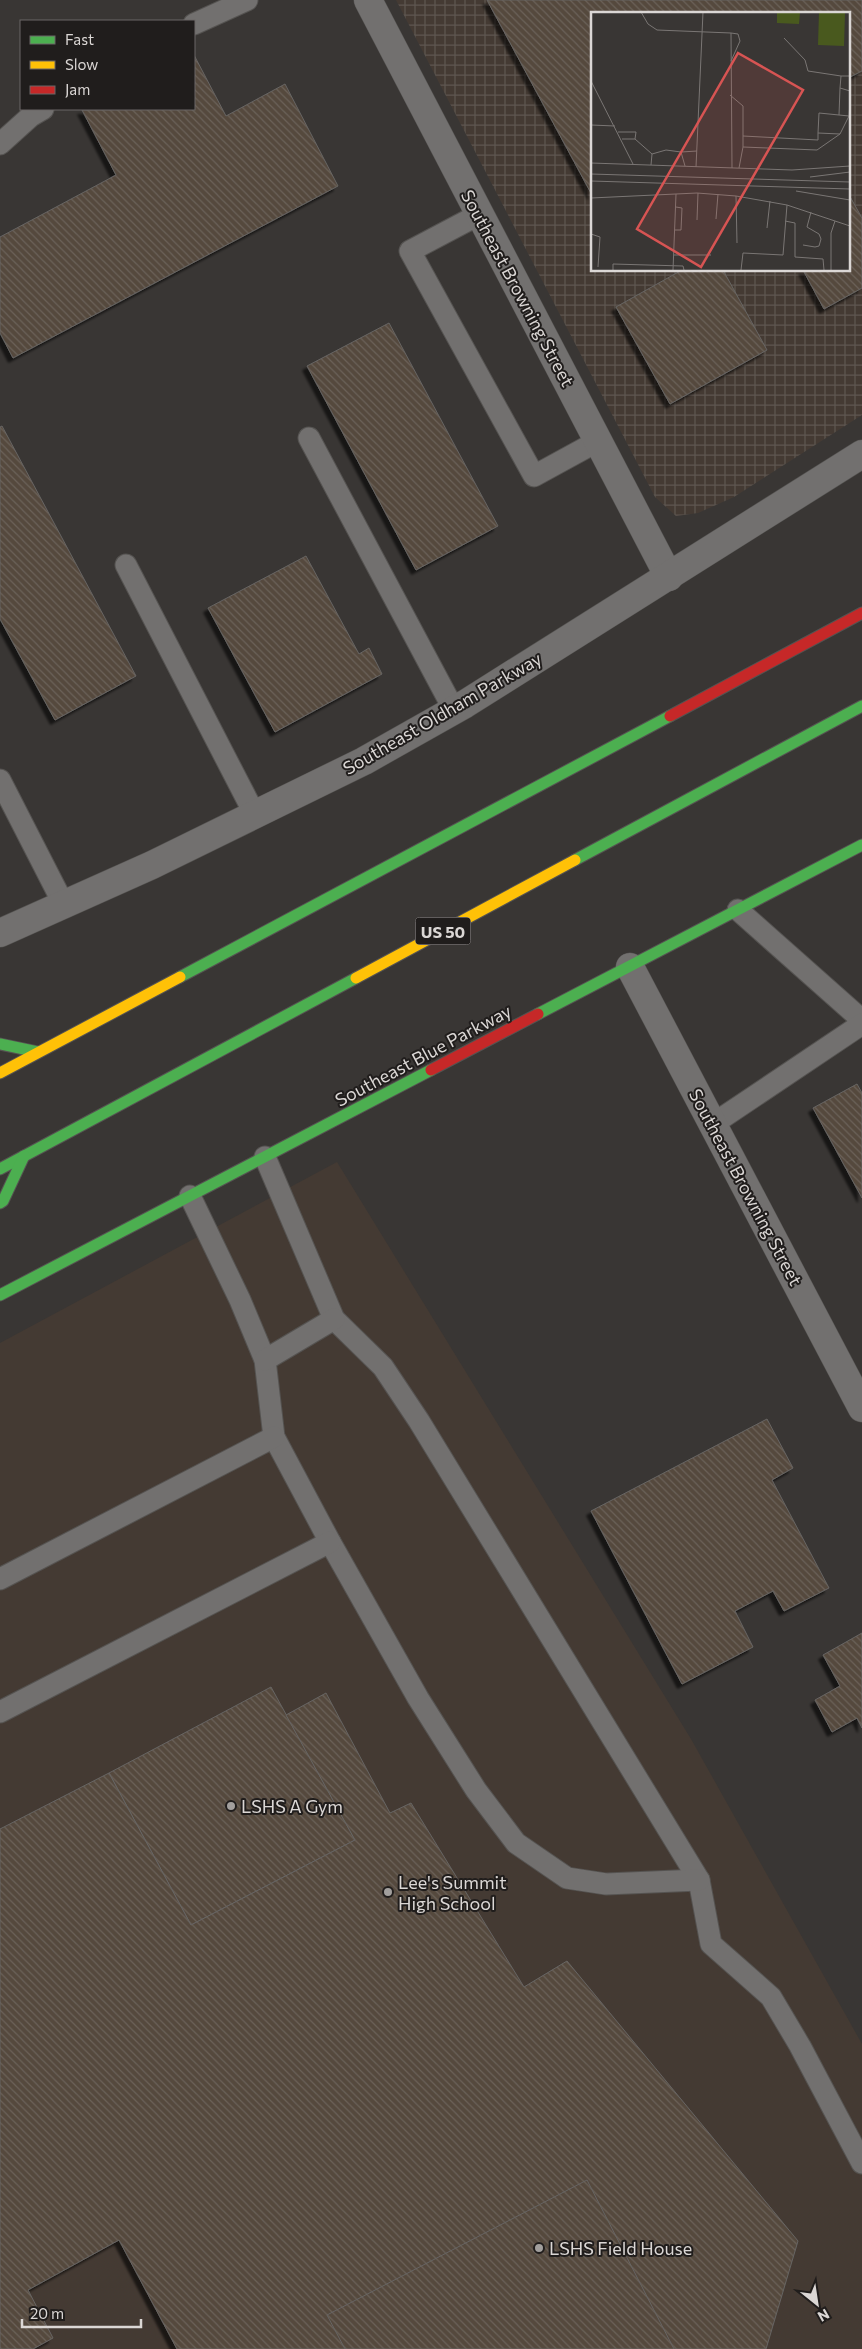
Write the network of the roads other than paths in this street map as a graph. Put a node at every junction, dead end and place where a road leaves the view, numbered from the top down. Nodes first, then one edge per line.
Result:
1 (247, 0) edge
2 (368, 0) edge
3 (195, 24) edge
4 (41, 110) edge
5 (0, 144) edge
6 (480, 214) junction
7 (309, 438) dead end
8 (598, 441) junction
9 (862, 454) edge
10 (126, 565) dead end
11 (669, 577) junction
12 (862, 613) edge
13 (862, 706) edge
14 (454, 710) junction
15 (0, 780) edge
16 (255, 815) junction
17 (862, 845) edge
18 (64, 905) junction
19 (738, 910) junction
20 (0, 933) edge
21 (630, 967) junction
22 (862, 1020) edge
23 (862, 1024) edge
24 (0, 1044) edge
25 (38, 1052) junction
26 (0, 1072) edge
27 (712, 1124) junction
28 (24, 1156) junction
29 (266, 1157) junction
30 (0, 1169) edge
31 (190, 1196) junction
32 (0, 1203) edge
33 (0, 1295) edge
34 (334, 1319) junction
35 (265, 1360) junction
36 (862, 1408) edge
37 (274, 1437) junction
38 (330, 1542) junction
39 (0, 1579) edge
40 (0, 1712) edge
41 (699, 1880) junction
42 (862, 2163) edge

1 - 3 lane
2 - 6 street, Southeast Browning Street
4 - 5 lane
6 - 8 street, Southeast Browning Street
6 - 8 lane
7 - 14 lane
8 - 11 street, Southeast Browning Street
9 - 11 street, Southeast Oldham Parkway
10 - 16 lane
11 - 14 street, Southeast Oldham Parkway
12 - 25 main road
13 - 28 main road, US 50
14 - 16 street, Southeast Oldham Parkway
15 - 18 lane
16 - 18 street, Southeast Oldham Parkway
17 - 19 main road, Southeast Blue Parkway
18 - 20 street, Southeast Oldham Parkway
19 - 21 main road, Southeast Blue Parkway
19 - 22 lane
21 - 27 street, Southeast Browning Street
21 - 29 main road, Southeast Blue Parkway
23 - 27 lane
24 - 25 main road
25 - 26 main road
27 - 36 street, Southeast Browning Street
28 - 30 main road, US 50
28 - 32 main road
29 - 31 main road, Southeast Blue Parkway
29 - 34 lane
31 - 33 main road, Southeast Blue Parkway
31 - 35 lane
34 - 35 lane
34 - 41 lane
35 - 37 lane
37 - 38 lane
37 - 39 lane
38 - 40 lane
38 - 41 lane
41 - 42 lane

